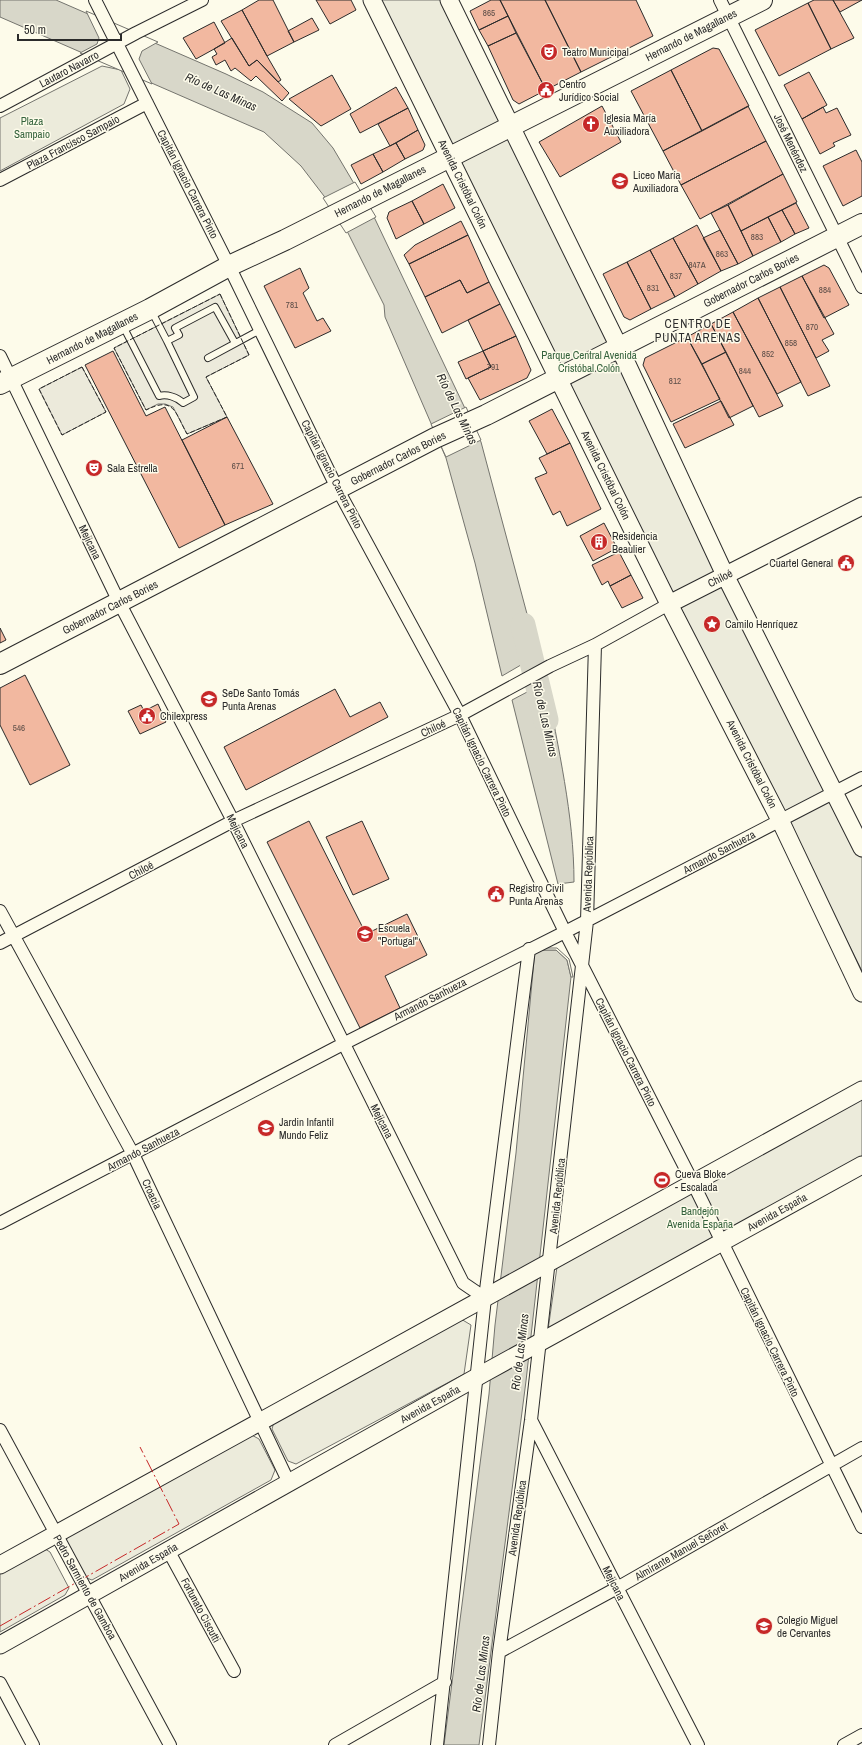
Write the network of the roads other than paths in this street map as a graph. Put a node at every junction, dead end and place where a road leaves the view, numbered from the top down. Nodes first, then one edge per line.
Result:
1 (94, 0) edge
2 (202, 0) edge
3 (372, 0) edge
4 (449, 0) edge
5 (762, 0) edge
6 (724, 8) edge
7 (116, 44) junction
8 (147, 103) junction
9 (0, 106) edge
10 (510, 126) junction
11 (450, 156) junction
12 (0, 180) edge
13 (862, 224) edge
14 (837, 236) junction
15 (229, 266) junction
16 (862, 287) edge
17 (150, 309) junction
18 (122, 323) junction
19 (260, 330) junction
20 (167, 341) junction
21 (235, 343) junction
22 (619, 347) junction
23 (0, 356) edge
24 (208, 358) dead end
25 (558, 378) junction
26 (6, 382) edge
27 (338, 488) junction
28 (862, 506) edge
29 (725, 576) junction
30 (119, 602) junction
31 (669, 604) junction
32 (596, 644) junction
33 (0, 664) edge
34 (460, 715) junction
35 (862, 778) edge
36 (834, 792) junction
37 (780, 820) junction
38 (233, 822) junction
39 (862, 848) edge
40 (0, 911) edge
41 (587, 921) junction
42 (565, 932) junction
43 (13, 937) junction
44 (0, 943) edge
45 (530, 949) junction
46 (583, 969) junction
47 (862, 993) edge
48 (343, 1044) junction
49 (862, 1090) edge
50 (133, 1154) junction
51 (862, 1165) edge
52 (693, 1184) junction
53 (0, 1223) edge
54 (722, 1243) junction
55 (546, 1265) junction
56 (490, 1295) junction
57 (536, 1345) junction
58 (481, 1375) junction
59 (531, 1420) junction
60 (259, 1423) junction
61 (0, 1430) edge
62 (862, 1448) edge
63 (831, 1465) junction
64 (289, 1483) junction
65 (862, 1527) edge
66 (56, 1534) junction
67 (168, 1550) junction
68 (0, 1565) edge
69 (617, 1588) junction
70 (90, 1595) junction
71 (0, 1645) edge
72 (499, 1652) junction
73 (234, 1670) dead end
74 (445, 1682) junction
75 (0, 1683) edge
76 (862, 1735) edge
77 (33, 1745) edge
78 (170, 1745) edge
79 (335, 1745) edge
80 (437, 1745) edge
81 (489, 1745) edge
82 (698, 1745) edge
83 (844, 1745) edge

1 - 7 street, Capitán Ignacio Carrera Pinto
2 - 7 street, Lautaro Navarro
3 - 11 main road, Avenida Cristóbal Colón
4 - 10 main road
5 - 6 main road, Hernando de Magallanes
6 - 10 main road, Hernando de Magallanes
6 - 14 street, José Menéndez
7 - 8 street, Capitán Ignacio Carrera Pinto
7 - 9 street, Lautaro Navarro
8 - 12 street, Plaza Francisco Sampaio
8 - 15 street, Capitán Ignacio Carrera Pinto
10 - 11 main road, Hernando de Magallanes
10 - 22 main road
11 - 15 main road, Hernando de Magallanes
11 - 25 main road, Avenida Cristóbal Colón
13 - 14 main road, Gobernador Carlos Bories
14 - 16 street, José Menéndez
14 - 22 main road, Gobernador Carlos Bories
15 - 17 main road, Hernando de Magallanes
15 - 19 street, Capitán Ignacio Carrera Pinto
17 - 18 main road, Hernando de Magallanes
17 - 20 lane
18 - 20 lane
18 - 26 main road, Hernando de Magallanes
19 - 21 lane
19 - 27 street, Capitán Ignacio Carrera Pinto
20 - 21 lane
21 - 24 lane
22 - 25 main road, Gobernador Carlos Bories
22 - 29 main road
23 - 26 street, Mejicana
25 - 27 main road, Gobernador Carlos Bories
25 - 31 main road, Avenida Cristóbal Colón
26 - 30 street, Mejicana
27 - 30 main road, Gobernador Carlos Bories
27 - 34 street, Capitán Ignacio Carrera Pinto
28 - 29 main road, Chiloé
29 - 31 main road, Chiloé
29 - 36 main road
30 - 33 main road, Gobernador Carlos Bories
30 - 38 street, Mejicana
31 - 32 street, Chiloé
31 - 37 main road, Avenida Cristóbal Colón
32 - 34 street, Chiloé
32 - 41 street, Avenida República
34 - 38 street, Chiloé
34 - 42 street, Capitán Ignacio Carrera Pinto
35 - 36 street, Armando Sanhueza
36 - 37 street, Armando Sanhueza
36 - 39 main road
37 - 41 street, Armando Sanhueza
37 - 47 main road, Avenida Cristóbal Colón
38 - 43 street, Chiloé
38 - 48 street, Mejicana
40 - 43 street, Croacia
41 - 42 street, Armando Sanhueza
41 - 46 street, Avenida República
42 - 45 street, Armando Sanhueza
42 - 46 street, Capitán Ignacio Carrera Pinto
43 - 44 street, Chiloé
43 - 50 street, Croacia
45 - 48 street, Armando Sanhueza
45 - 56 street
46 - 52 street, Capitán Ignacio Carrera Pinto
46 - 55 street, Avenida República
48 - 50 street, Armando Sanhueza
48 - 56 street, Mejicana
49 - 52 main road
50 - 53 street, Armando Sanhueza
50 - 60 street, Croacia
51 - 54 main road, Avenida España
52 - 54 street, Capitán Ignacio Carrera Pinto
52 - 55 main road
54 - 57 main road, Avenida España
54 - 63 street, Capitán Ignacio Carrera Pinto
55 - 56 main road
55 - 57 street, Avenida República
56 - 58 street
56 - 60 main road
57 - 58 main road, Avenida España
57 - 59 street, Avenida República
58 - 64 main road, Avenida España
58 - 74 street
59 - 69 street, Mejicana
59 - 72 street, Avenida República
60 - 64 street, Croacia
60 - 66 main road
61 - 66 street, Pedro Sarmiento de Gamboa
62 - 63 street, Almirante Manuel Señoret
63 - 65 street, Capitán Ignacio Carrera Pinto
63 - 69 street, Almirante Manuel Señoret
64 - 67 main road, Avenida España
66 - 68 main road
66 - 70 street, Pedro Sarmiento de Gamboa
67 - 70 main road, Avenida España
67 - 73 street, Fortunato Ciscutti
69 - 72 street, Almirante Manuel Señoret
69 - 82 street, Mejicana
70 - 71 main road, Avenida España
70 - 78 street, Pedro Sarmiento de Gamboa
72 - 81 street, Avenida República
74 - 79 street
74 - 80 street
75 - 77 street
76 - 83 street

